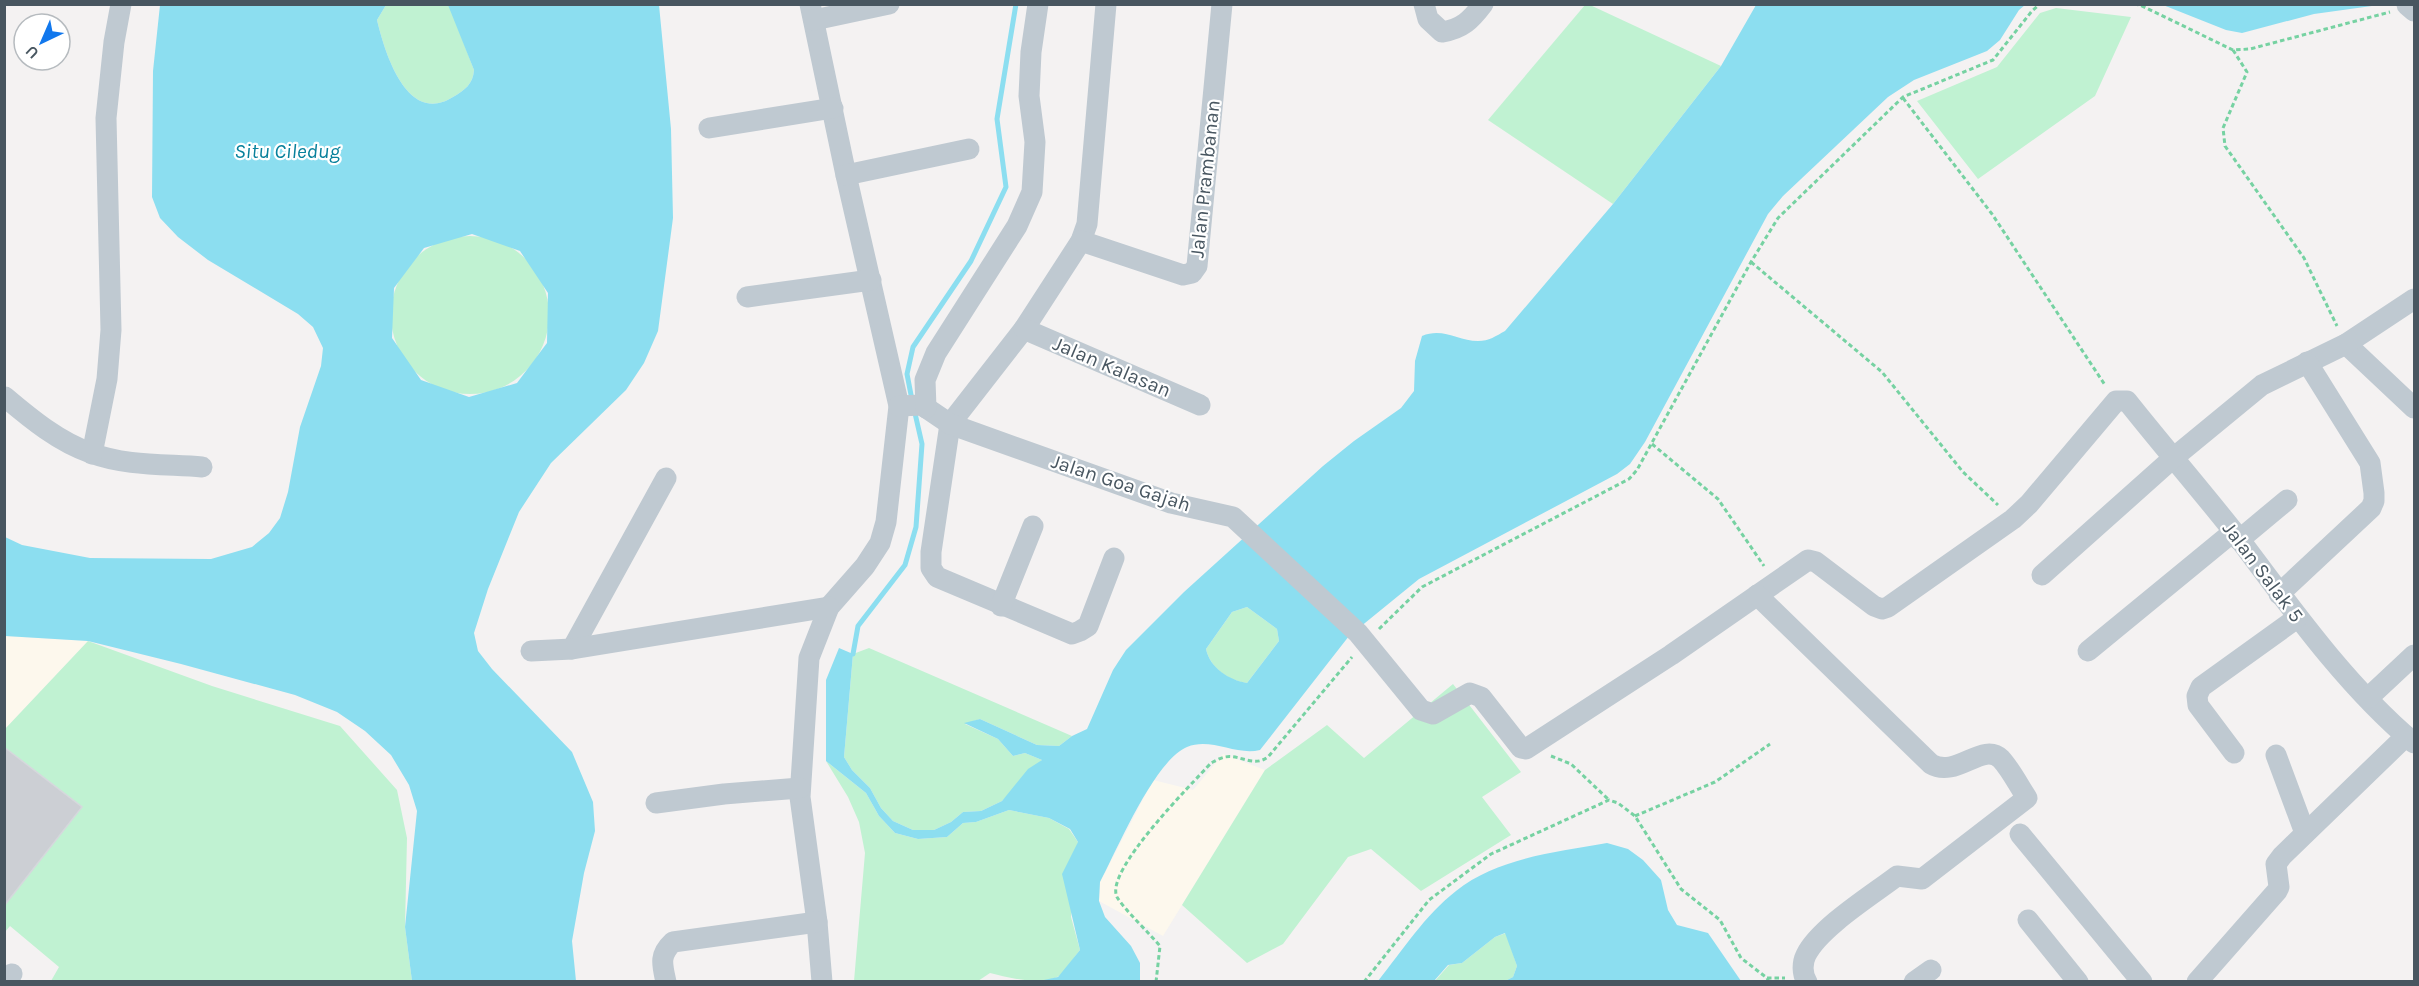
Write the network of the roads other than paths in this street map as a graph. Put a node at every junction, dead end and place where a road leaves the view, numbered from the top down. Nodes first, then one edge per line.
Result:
1 (121, 4) edge
2 (889, 4) edge
3 (1038, 4) edge
4 (1222, 4) edge
5 (1424, 4) edge
6 (1483, 4) edge
7 (1109, 5) edge
8 (2407, 5) edge
9 (2415, 10) edge
10 (812, 12) edge
11 (833, 108) junction
12 (709, 128) dead end
13 (969, 149) dead end
14 (846, 176) junction
15 (1082, 241) junction
16 (871, 280) junction
17 (747, 297) dead end
18 (2415, 299) edge
19 (1024, 329) junction
20 (2346, 344) junction
21 (2307, 362) junction
22 (5, 398) edge
23 (1200, 405) dead end
24 (914, 406) junction
25 (2415, 408) edge
26 (950, 424) junction
27 (92, 454) junction
28 (2172, 459) junction
29 (202, 467) dead end
30 (666, 478) dead end
31 (2287, 500) dead end
32 (1033, 526) dead end
33 (2236, 536) junction
34 (1114, 558) dead end
35 (2042, 575) dead end
36 (2279, 594) junction
37 (1757, 595) junction
38 (1001, 606) junction
39 (829, 607) junction
40 (2297, 618) junction
41 (572, 649) junction
42 (531, 651) dead end
43 (2088, 651) dead end
44 (2415, 655) edge
45 (2368, 698) junction
46 (2410, 740) edge
47 (2234, 753) dead end
48 (2276, 755) dead end
49 (801, 788) junction
50 (656, 803) dead end
51 (2305, 833) junction
52 (2020, 834) dead end
53 (2028, 920) dead end
54 (817, 922) junction
55 (666, 981) edge
56 (822, 981) edge
57 (1807, 981) edge
58 (2078, 981) edge
59 (2142, 981) edge
60 (2197, 981) edge

1 - 27 street
2 - 10 street
3 - 24 street
4 - 15 street, Jalan Prambanan
5 - 6 street
7 - 15 street
8 - 9 street
10 - 11 street
11 - 12 street
11 - 14 street
13 - 14 street
14 - 16 street
15 - 19 street
16 - 17 street
16 - 24 street
18 - 20 street
19 - 23 street, Jalan Kalasan
19 - 26 street
20 - 21 street
20 - 25 street
21 - 28 street
21 - 36 street
22 - 27 street
24 - 26 street, Jalan Goa Gajah
24 - 39 street
26 - 37 street, Jalan Goa Gajah
26 - 38 street
27 - 29 street
28 - 33 street, Jalan Salak 5
28 - 35 street
28 - 37 street, Jalan Salak 5
30 - 41 street
31 - 33 street
32 - 38 street
33 - 36 street, Jalan Salak 5
33 - 43 street
34 - 38 street
36 - 40 street, Jalan Salak 5
37 - 57 street
39 - 41 street
39 - 49 street
40 - 45 street, Jalan Salak 5
40 - 47 street
41 - 42 street
44 - 45 street
45 - 46 street, Jalan Salak 5
46 - 51 street
48 - 51 street
49 - 50 street
49 - 54 street
51 - 60 street
52 - 59 street
53 - 58 street
54 - 55 street
54 - 56 street

